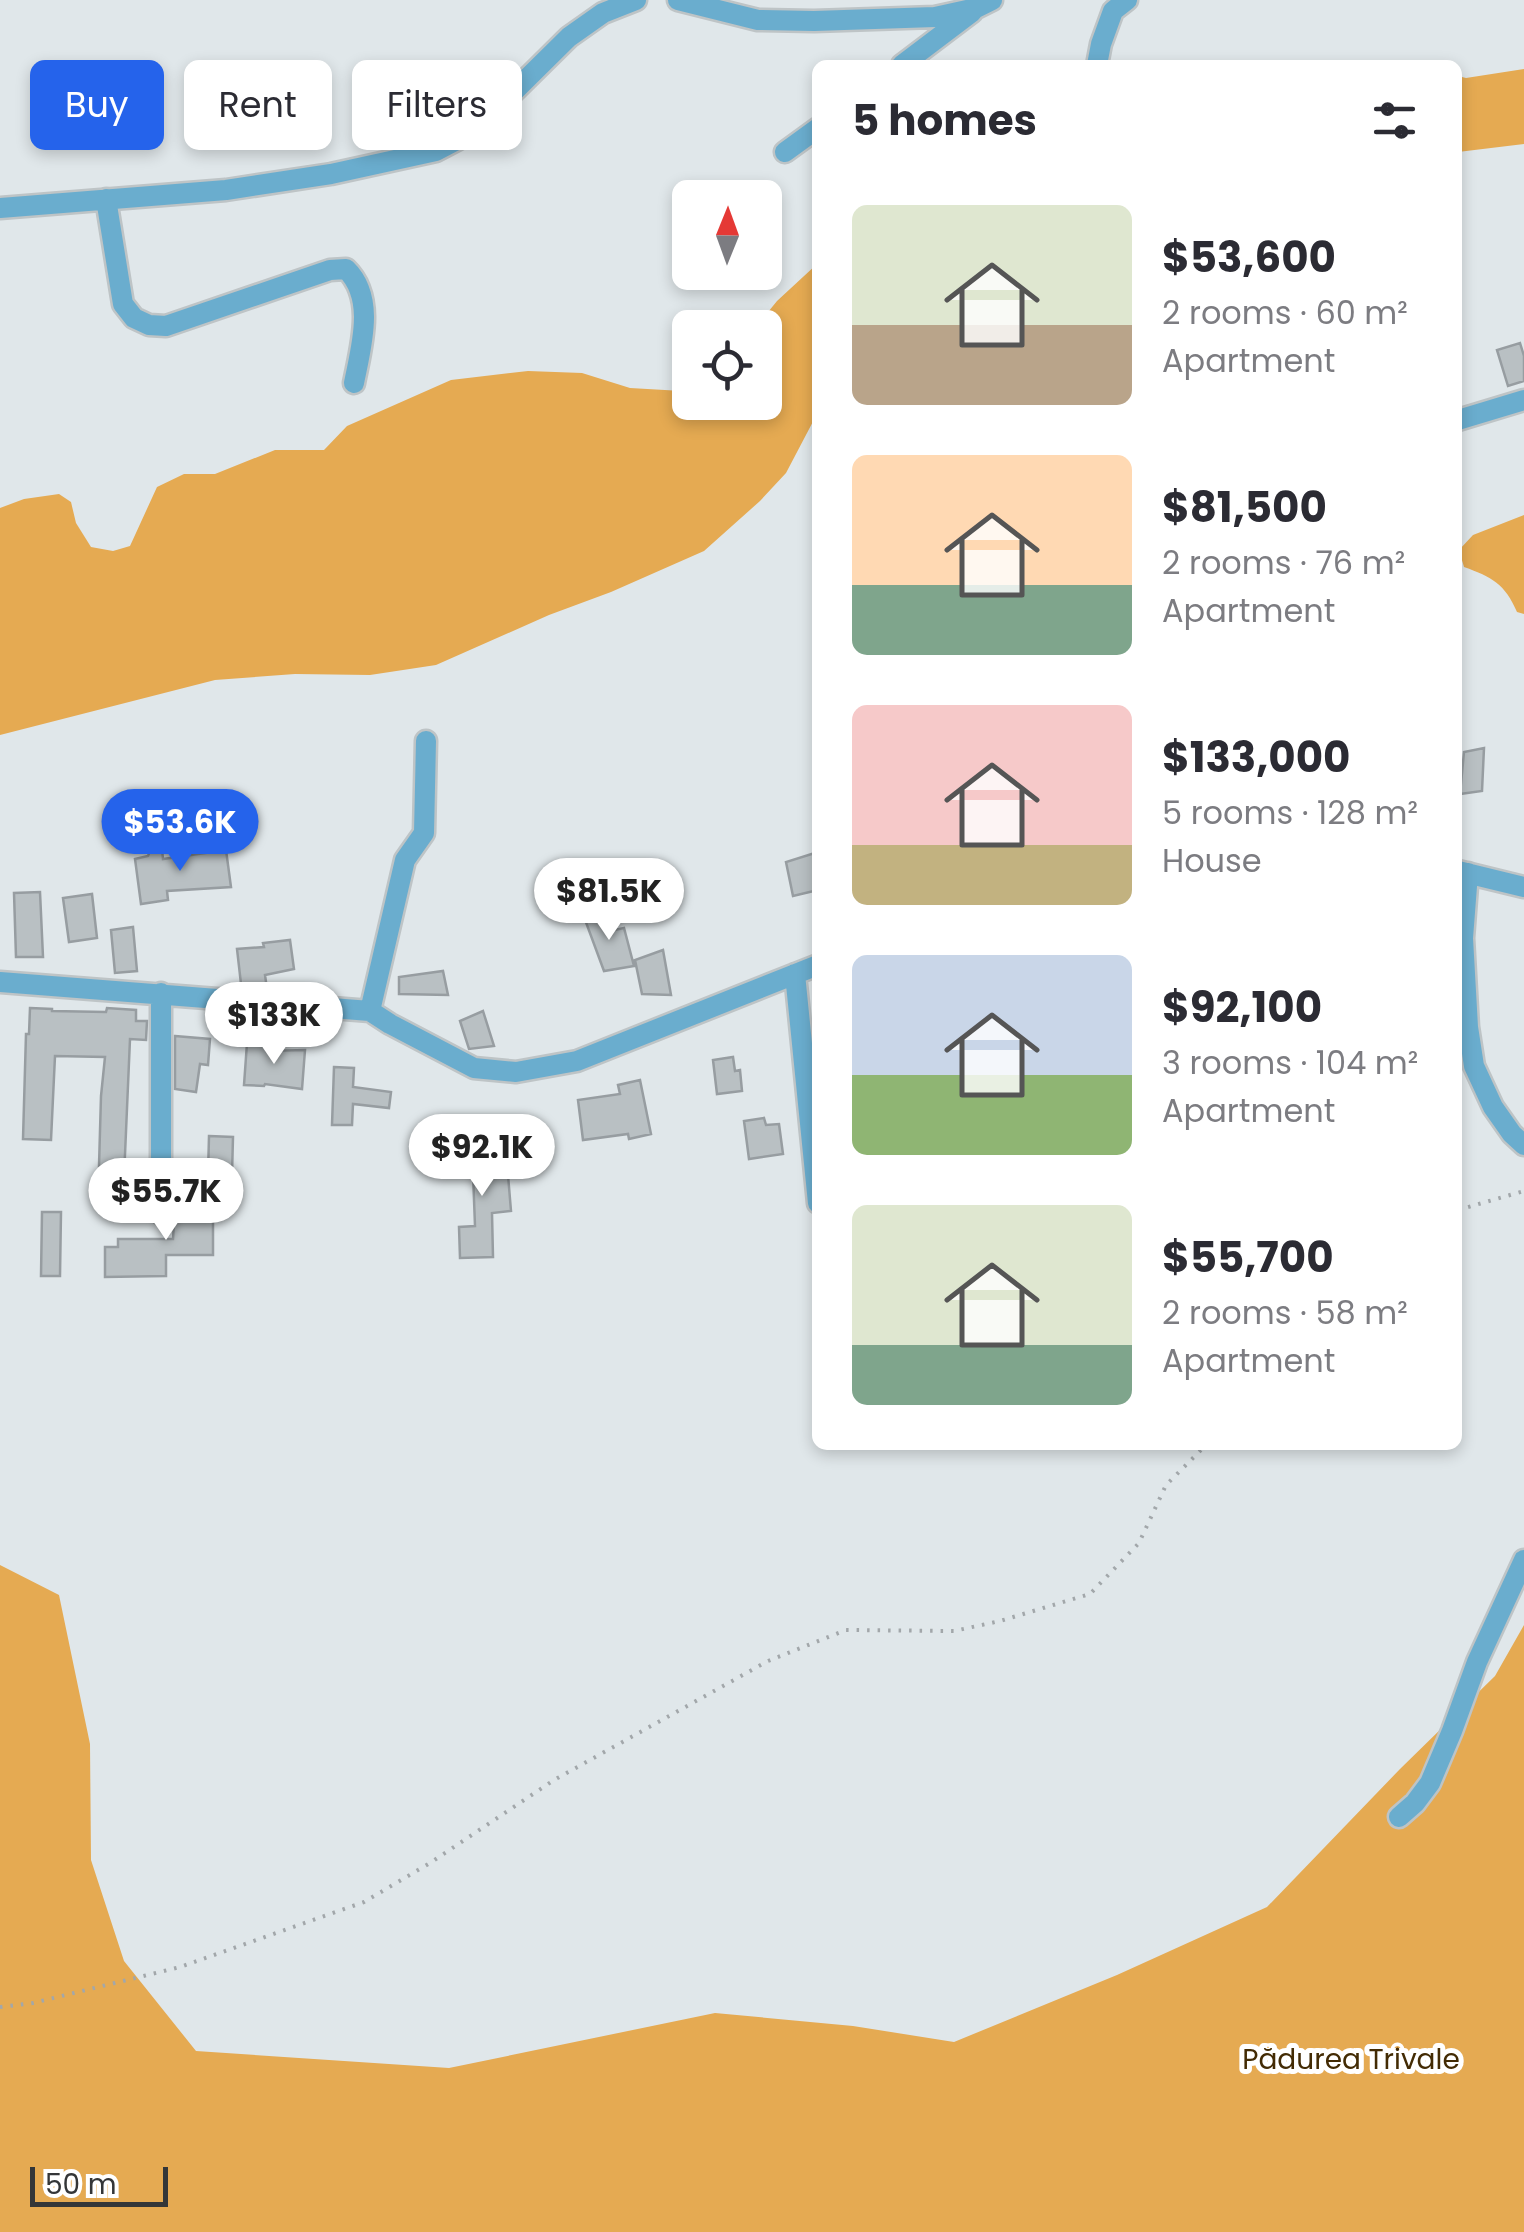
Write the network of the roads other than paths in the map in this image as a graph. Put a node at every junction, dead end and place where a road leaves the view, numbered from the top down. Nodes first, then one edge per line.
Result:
1 (636, 0) edge
2 (678, 0) edge
3 (1127, 0) edge
4 (984, 4) edge
5 (599, 6) edge
6 (909, 60) edge
7 (1099, 60) edge
8 (812, 132) edge
9 (785, 152) dead end
10 (106, 199) junction
11 (0, 208) edge
12 (354, 383) dead end
13 (1524, 400) edge
14 (1462, 419) edge
15 (426, 741) dead end
16 (1463, 872) edge
17 (1524, 887) edge
18 (812, 967) edge
19 (796, 974) junction
20 (0, 982) edge
21 (161, 993) junction
22 (370, 1011) junction
23 (812, 1141) edge
24 (1524, 1145) edge
25 (160, 1214) dead end
26 (1524, 1560) edge
27 (1399, 1817) dead end

1 - 5 street
2 - 4 street
3 - 7 street
4 - 6 street
5 - 10 street
8 - 9 street
10 - 11 street
10 - 12 street
13 - 14 street
15 - 22 street
16 - 17 street
16 - 24 street
18 - 19 street
19 - 22 street
19 - 23 street
20 - 21 street
21 - 22 street
21 - 25 street
26 - 27 street

